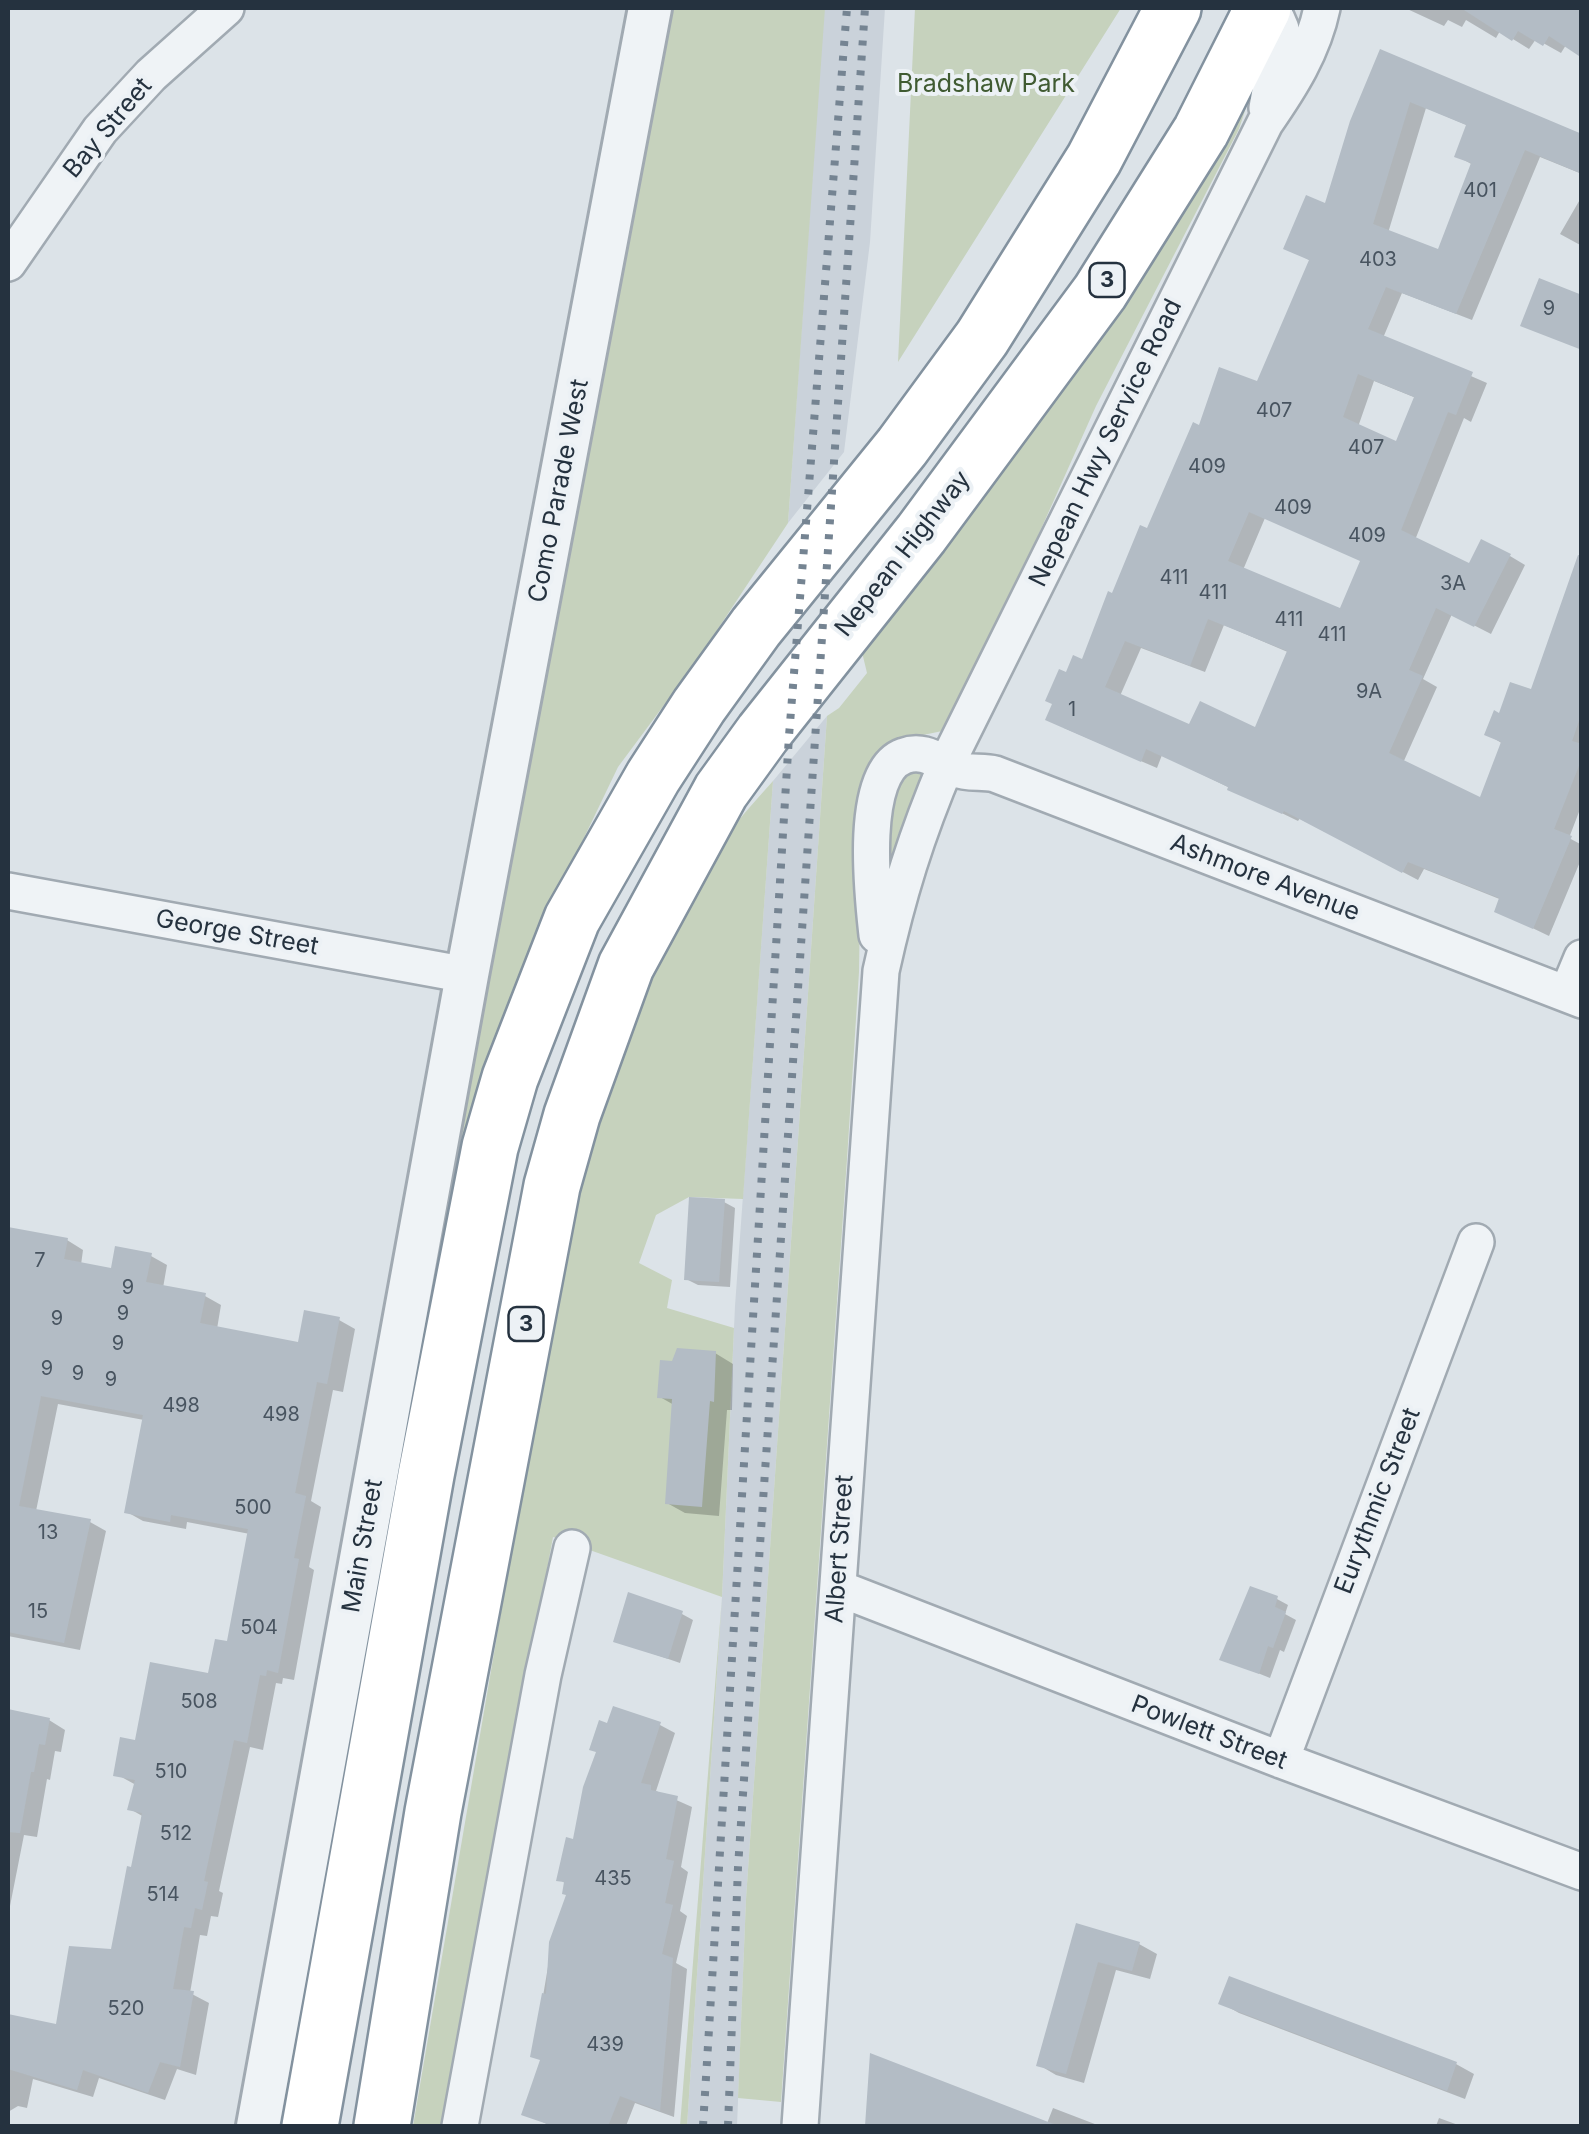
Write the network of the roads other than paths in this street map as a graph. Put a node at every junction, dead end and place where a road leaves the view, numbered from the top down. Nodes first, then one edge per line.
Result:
1 (226, 8) edge
2 (650, 8) edge
3 (1173, 8) edge
4 (1263, 8) edge
5 (1272, 8) edge
6 (1322, 8) edge
7 (1264, 123) junction
8 (8, 263) edge
9 (946, 764) junction
10 (8, 890) edge
11 (1582, 958) edge
12 (880, 971) junction
13 (467, 974) junction
14 (1574, 997) edge
15 (1476, 1242) dead end
16 (572, 1548) dead end
17 (409, 1570) junction
18 (477, 1581) junction
19 (838, 1588) junction
20 (1281, 1760) junction
21 (1582, 1872) edge
22 (287, 2123) edge
23 (382, 2126) edge
24 (460, 2126) edge
25 (800, 2126) edge

1 - 8 street, Bay Street
2 - 13 street, Como Parade West
3 - 17 highway, Main Street
4 - 18 highway, Nepean Highway / 3
5 - 7 street, Nepean Hwy Service Road
6 - 7 street, Nepean Hwy Service Road
7 - 9 street, Nepean Hwy Service Road
9 - 12 street, Albert Street
9 - 12 street, Albert Street
9 - 14 street, Ashmore Avenue
10 - 13 street, George Street
11 - 14 street
12 - 19 street, Albert Street
13 - 22 street, Main Street
15 - 20 street, Eurythmic Street
16 - 24 street
17 - 18 highway
17 - 22 highway, Main Street
18 - 23 highway, 3
19 - 20 street, Powlett Street
19 - 25 street, Albert Street
20 - 21 street, Powlett Street

